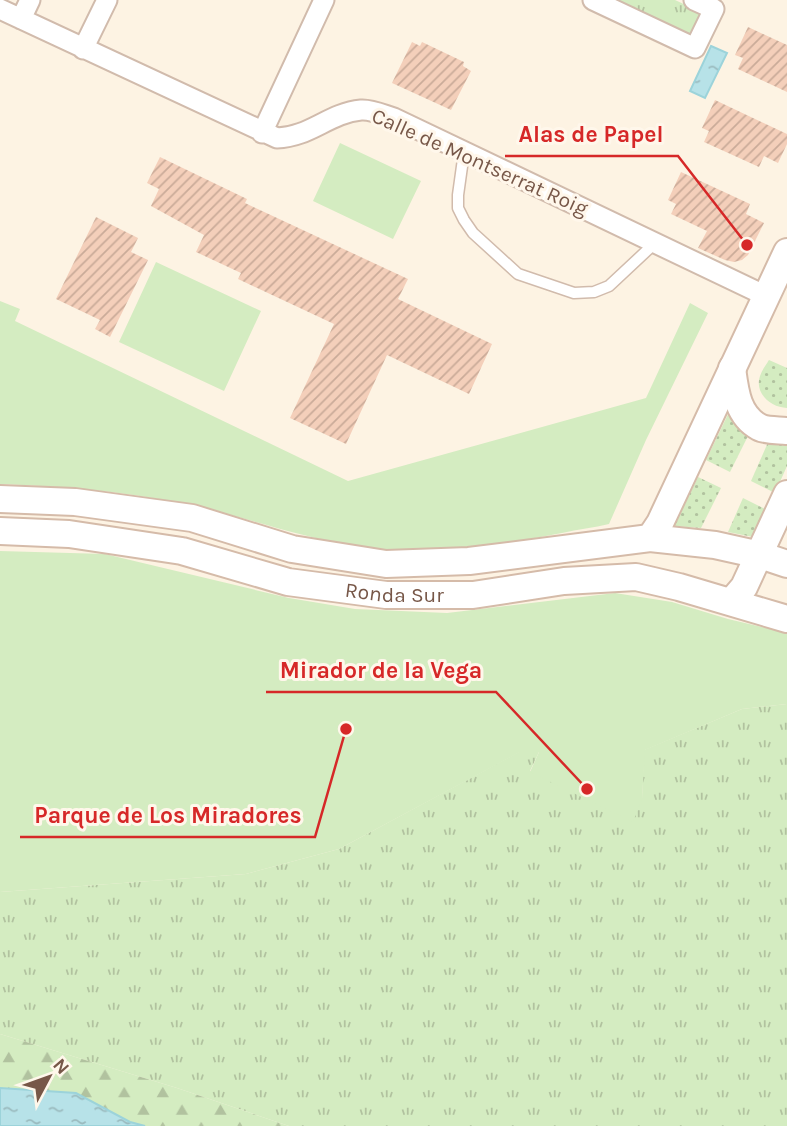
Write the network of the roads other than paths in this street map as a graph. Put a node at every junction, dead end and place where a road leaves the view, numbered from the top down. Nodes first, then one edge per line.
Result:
1 (30, 0) edge
2 (107, 0) edge
3 (324, 0) edge
4 (593, 0) edge
5 (694, 0) edge
6 (0, 9) edge
7 (21, 19) junction
8 (83, 49) junction
9 (262, 133) junction
10 (464, 152) junction
11 (655, 243) junction
12 (787, 252) edge
13 (766, 296) junction
14 (732, 368) junction
15 (787, 431) edge
16 (787, 494) edge
17 (0, 499) edge
18 (0, 531) edge
19 (650, 538) junction
20 (760, 555) junction
21 (787, 564) edge
22 (732, 601) junction
23 (787, 619) edge

1 - 7 street
2 - 8 street
3 - 9 street
4 - 5 street
6 - 7 street, Calle de Montserrat Roig
7 - 8 street, Calle de Montserrat Roig
8 - 9 street, Calle de Montserrat Roig
9 - 10 street, Calle de Montserrat Roig
10 - 11 street, Calle de Montserrat Roig
10 - 11 lane
11 - 13 street, Calle de Montserrat Roig
12 - 13 main road
13 - 14 main road
14 - 15 main road
14 - 19 main road
16 - 20 main road
17 - 19 main road, Ronda Sur
18 - 22 main road, Ronda Sur
19 - 20 main road, Ronda Sur
20 - 21 main road, Ronda Sur
20 - 22 main road
22 - 23 main road, Ronda Sur

